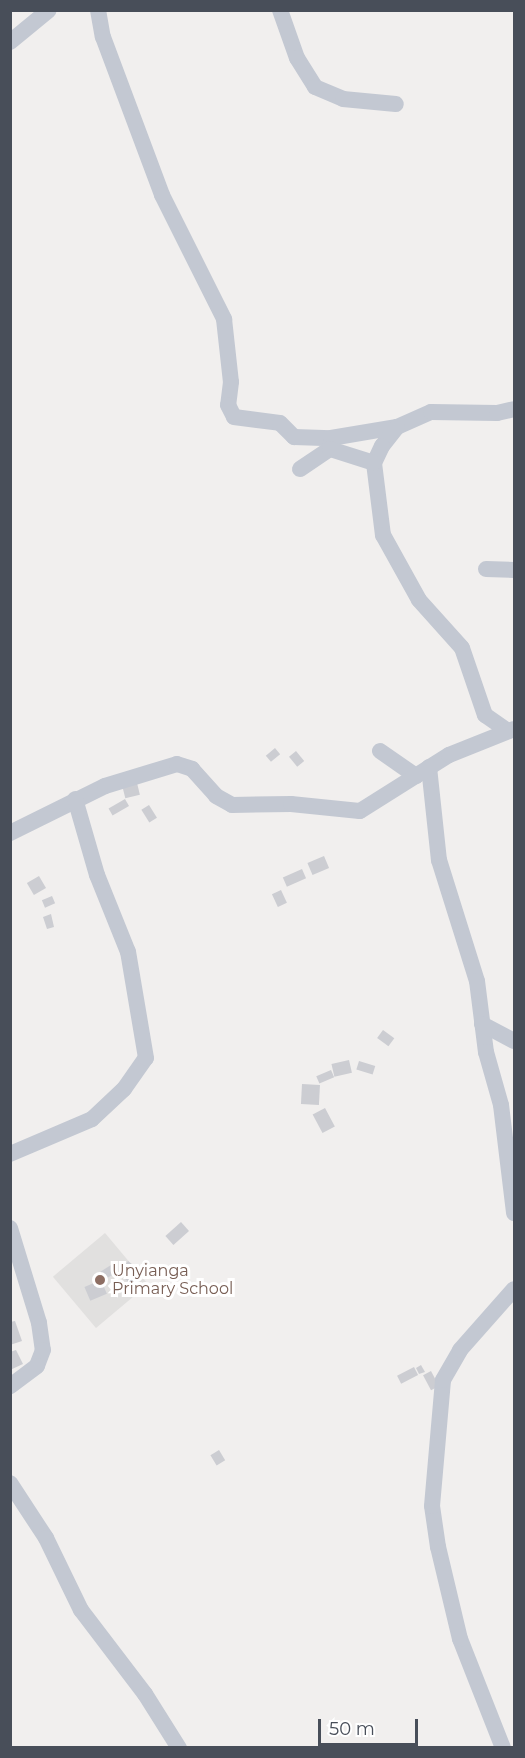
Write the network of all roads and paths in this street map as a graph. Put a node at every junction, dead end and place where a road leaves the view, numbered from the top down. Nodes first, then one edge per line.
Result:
1 (49, 10) edge
2 (98, 10) edge
3 (279, 10) edge
4 (10, 42) edge
5 (396, 104) dead end
6 (514, 408) edge
7 (397, 428) junction
8 (374, 463) junction
9 (300, 469) dead end
10 (486, 569) dead end
11 (514, 570) edge
12 (511, 730) edge
13 (380, 751) dead end
14 (422, 771) junction
15 (75, 799) junction
16 (10, 833) edge
17 (483, 1024) junction
18 (514, 1041) edge
19 (10, 1154) edge
20 (514, 1212) edge
21 (10, 1228) edge
22 (514, 1289) edge
23 (10, 1386) edge
24 (10, 1483) edge
25 (179, 1748) edge
26 (503, 1748) edge

1 - 4 street
2 - 7 street
3 - 5 street
6 - 7 street
7 - 8 street
8 - 9 street
8 - 12 street
10 - 11 street
12 - 14 street
13 - 14 street
14 - 15 street
14 - 17 street
15 - 16 street
15 - 19 street
17 - 18 street
17 - 20 street
21 - 23 street
22 - 26 street
24 - 25 street

